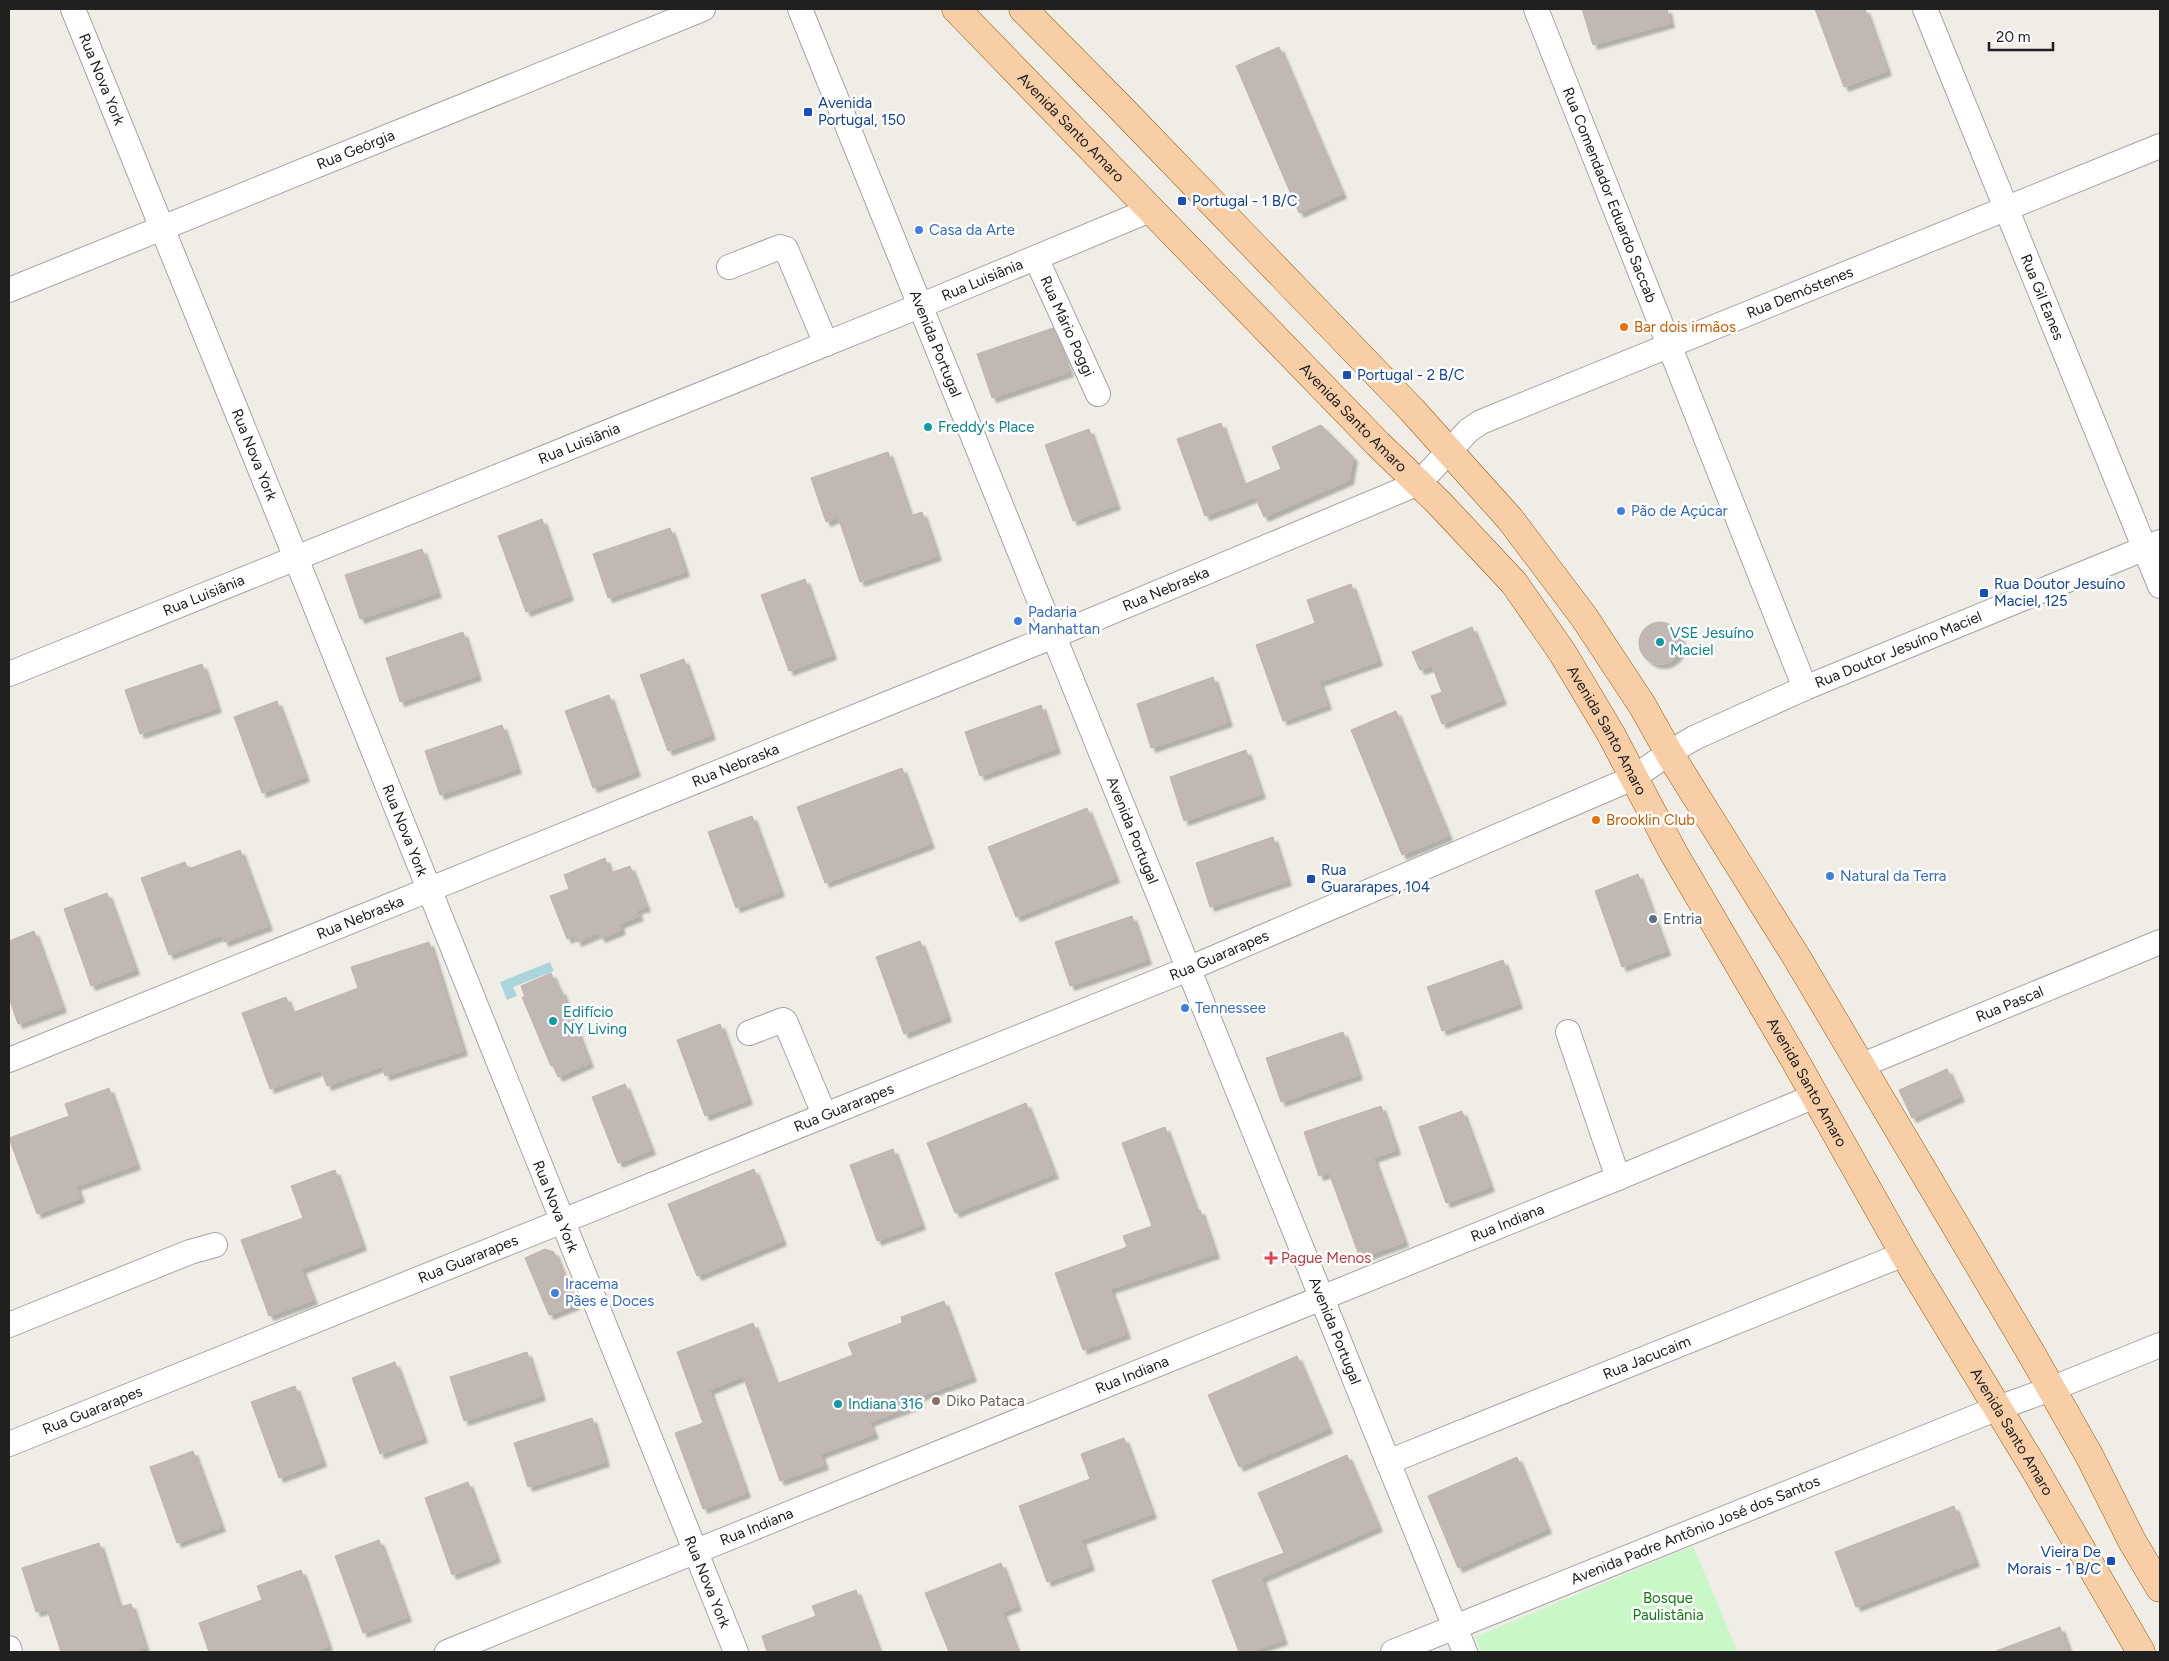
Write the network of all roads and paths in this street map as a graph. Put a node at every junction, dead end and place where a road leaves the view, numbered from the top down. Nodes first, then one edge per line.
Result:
1 (73, 9) edge
2 (703, 9) edge
3 (800, 9) edge
4 (956, 9) edge
5 (1023, 9) edge
6 (1536, 9) edge
7 (1925, 9) edge
8 (2160, 146) edge
9 (2006, 208) junction
10 (1150, 210) junction
11 (163, 227) junction
12 (1036, 258) junction
13 (729, 267) dead end
14 (9, 290) edge
15 (922, 305) junction
16 (826, 344) junction
17 (1668, 345) junction
18 (1098, 394) dead end
19 (1449, 451) junction
20 (1419, 484) junction
21 (2152, 545) edge
22 (295, 558) junction
23 (2160, 586) edge
24 (1054, 636) junction
25 (9, 674) edge
26 (1805, 688) junction
27 (1669, 753) junction
28 (1633, 778) junction
29 (429, 889) junction
30 (2160, 942) edge
31 (1188, 969) junction
32 (1568, 1032) dead end
33 (749, 1033) dead end
34 (9, 1060) edge
35 (1860, 1066) junction
36 (1815, 1096) junction
37 (824, 1114) junction
38 (1618, 1178) junction
39 (560, 1223) junction
40 (215, 1246) dead end
41 (1904, 1254) junction
42 (1321, 1298) junction
43 (9, 1326) edge
44 (2160, 1345) edge
45 (2051, 1389) junction
46 (1998, 1408) junction
47 (9, 1444) edge
48 (1388, 1462) junction
49 (695, 1552) junction
50 (2160, 1588) edge
51 (1455, 1627) junction
52 (9, 1648) edge
53 (10, 1652) edge
54 (447, 1652) edge
55 (736, 1652) edge
56 (1394, 1652) edge
57 (1465, 1652) edge
58 (2141, 1652) edge

1 - 11 street, Rua Nova York
2 - 11 street, Rua Geórgia
3 - 15 street, Avenida Portugal
4 - 10 main road, Avenida Santo Amaro
5 - 19 main road
6 - 17 street, Rua Comendador Eduardo Saccab
7 - 9 street, Rua Gil Eanes
8 - 9 street, Rua Demóstenes
9 - 17 street, Rua Demóstenes
9 - 21 street, Rua Gil Eanes
10 - 12 street, Rua Luisiânia
10 - 20 main road, Avenida Santo Amaro
11 - 14 street, Rua Geórgia
11 - 22 street, Rua Nova York
12 - 15 street, Rua Luisiânia
12 - 18 street, Rua Mário Poggi
13 - 16 street
15 - 16 street, Rua Luisiânia
15 - 24 street, Avenida Portugal
16 - 22 street, Rua Luisiânia
17 - 19 street, Rua Demóstenes
17 - 26 street, Rua Comendador Eduardo Saccab
19 - 20 street, Rua Nebraska
19 - 27 main road
20 - 24 street, Rua Nebraska
20 - 28 main road, Avenida Santo Amaro
21 - 23 street, Rua Gil Eanes
21 - 26 street, Rua Doutor Jesuíno Maciel
22 - 25 street, Rua Luisiânia
22 - 29 street, Rua Nova York
24 - 29 street, Rua Nebraska
24 - 31 street, Avenida Portugal
26 - 27 street, Rua Doutor Jesuíno Maciel
27 - 28 street, Rua Guararapes
27 - 35 main road
28 - 31 street, Rua Guararapes
28 - 36 main road, Avenida Santo Amaro
29 - 34 street, Rua Nebraska
29 - 39 street, Rua Nova York
30 - 35 street, Rua Pascal
31 - 37 street, Rua Guararapes
31 - 42 street, Avenida Portugal
32 - 38 street
33 - 37 street
35 - 45 main road
36 - 38 street, Rua Indiana
36 - 41 main road, Avenida Santo Amaro
37 - 39 street, Rua Guararapes
38 - 42 street, Rua Indiana
39 - 47 street, Rua Guararapes
39 - 49 street, Rua Nova York
40 - 43 street
41 - 46 main road, Avenida Santo Amaro
41 - 48 street, Rua Jacucaim
42 - 48 street, Avenida Portugal
42 - 49 street, Rua Indiana
44 - 45 street, Avenida Padre Antônio José dos Santos
45 - 46 street, Avenida Padre Antônio José dos Santos
45 - 50 main road
46 - 51 street, Avenida Padre Antônio José dos Santos
46 - 58 main road, Avenida Santo Amaro
48 - 51 street, Avenida Portugal
49 - 54 street, Rua Indiana
49 - 55 street, Rua Nova York
51 - 56 street, Avenida Padre Antônio José dos Santos
51 - 57 street, Avenida Portugal
52 - 53 street

